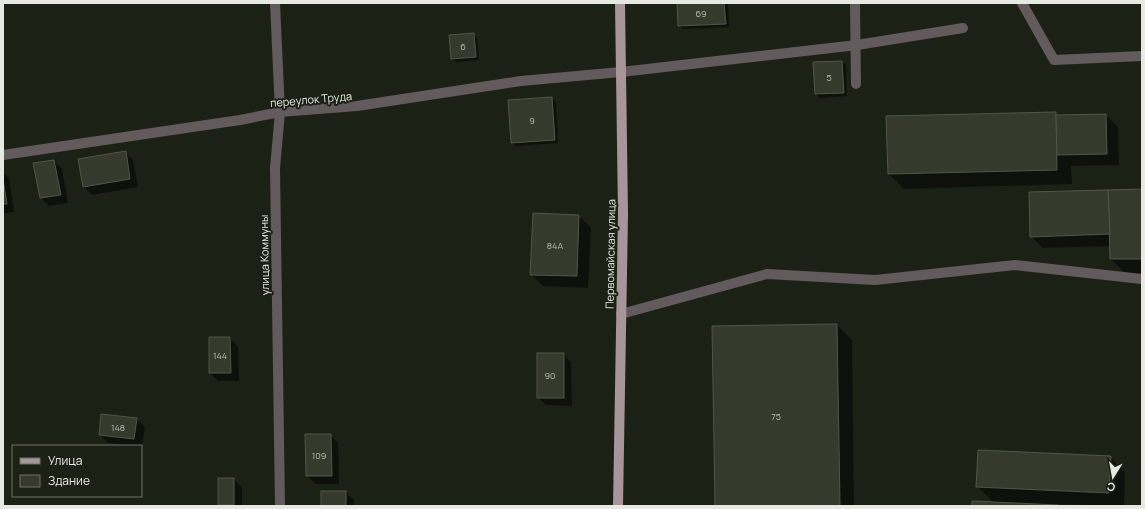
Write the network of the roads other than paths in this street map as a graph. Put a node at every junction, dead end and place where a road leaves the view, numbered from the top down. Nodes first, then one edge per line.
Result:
1 (275, 3) edge
2 (620, 3) edge
3 (855, 3) edge
4 (1022, 3) edge
5 (962, 28) dead end
6 (857, 45) junction
7 (1142, 56) edge
8 (621, 72) junction
9 (856, 84) dead end
10 (280, 112) junction
11 (3, 155) edge
12 (1142, 279) edge
13 (621, 314) junction
14 (280, 506) edge
15 (618, 506) edge

1 - 10 street, улица Коммуны
2 - 8 main road, Первомайская улица
3 - 6 street
4 - 7 street
5 - 6 street, переулок Труда
6 - 8 street, переулок Труда
6 - 9 street
8 - 10 street, переулок Труда
8 - 13 main road, Первомайская улица
10 - 11 street, переулок Труда
10 - 14 street, улица Коммуны
12 - 13 street
13 - 15 main road, Первомайская улица

